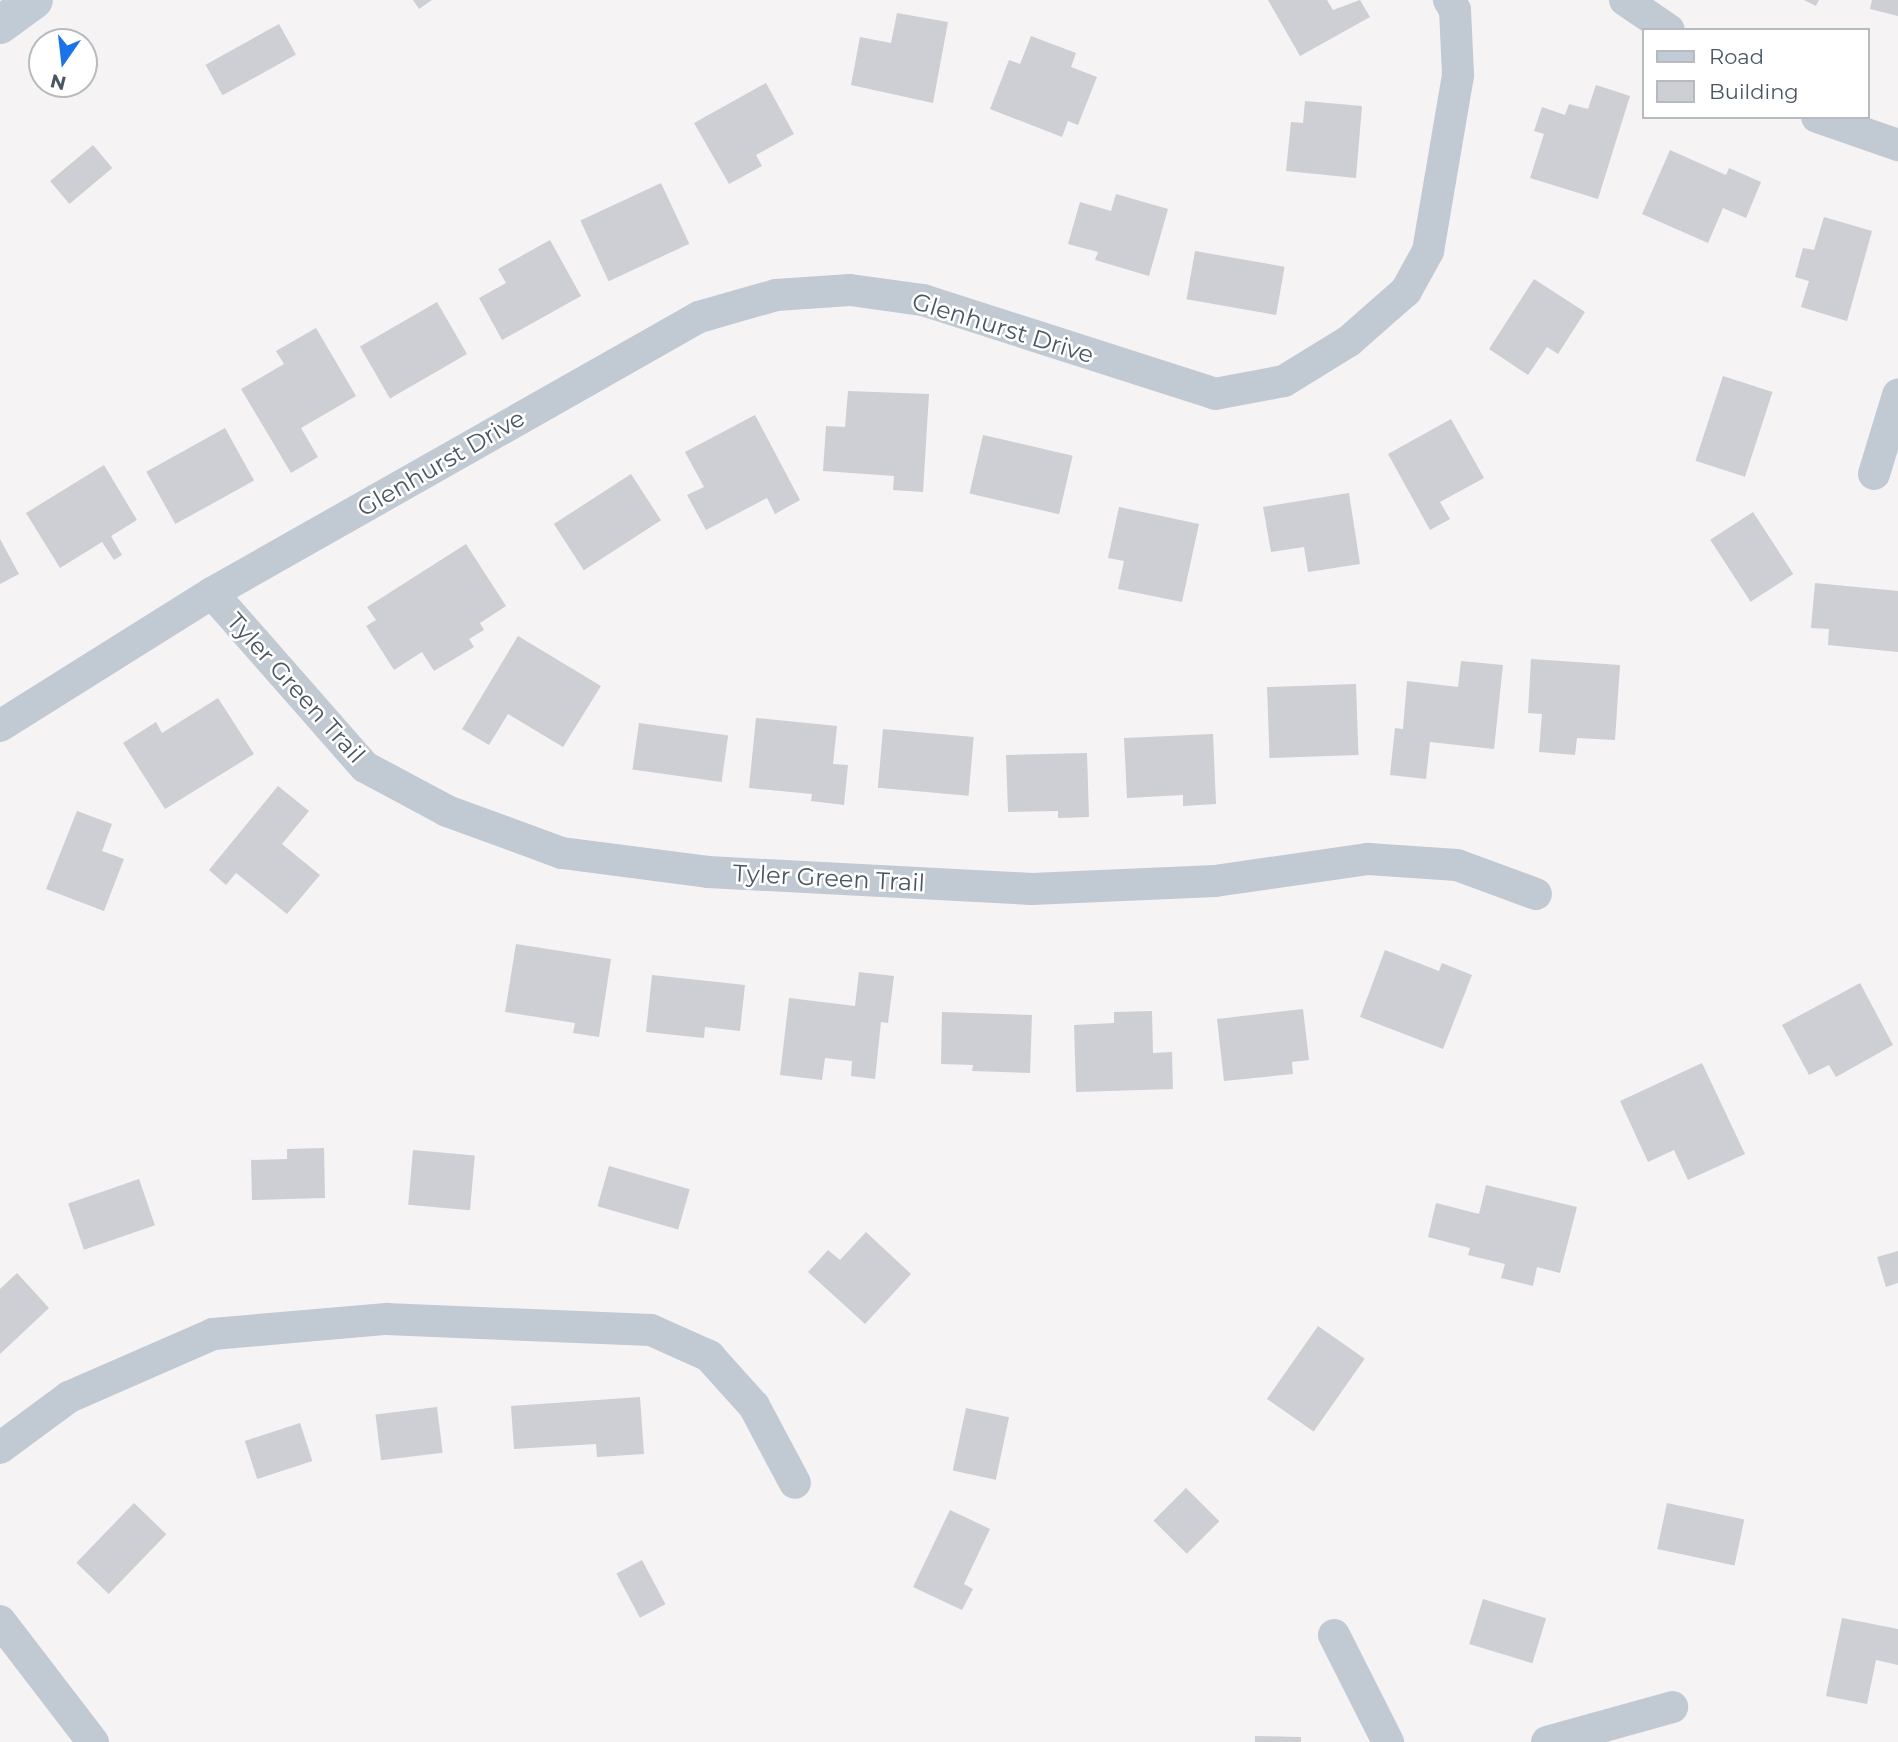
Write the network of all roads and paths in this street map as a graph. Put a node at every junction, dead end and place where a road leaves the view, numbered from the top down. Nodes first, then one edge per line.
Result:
1 (34, 0) edge
2 (1625, 0) edge
3 (1457, 3) edge
4 (0, 25) edge
5 (1666, 28) edge
6 (1823, 119) edge
7 (1898, 145) edge
8 (1898, 395) edge
9 (1874, 474) dead end
10 (212, 593) junction
11 (0, 726) edge
12 (1536, 894) dead end
13 (0, 1448) edge
14 (794, 1483) dead end
15 (0, 1621) edge
16 (1334, 1635) dead end
17 (1672, 1707) dead end
18 (93, 1742) edge
19 (1388, 1742) edge
20 (1548, 1742) edge

1 - 4 street
2 - 5 street
3 - 10 street, Glenhurst Drive
6 - 7 street
8 - 9 street
10 - 11 street, Glenhurst Drive
10 - 12 street, Tyler Green Trail
13 - 14 street
15 - 18 street
16 - 19 street
17 - 20 street

